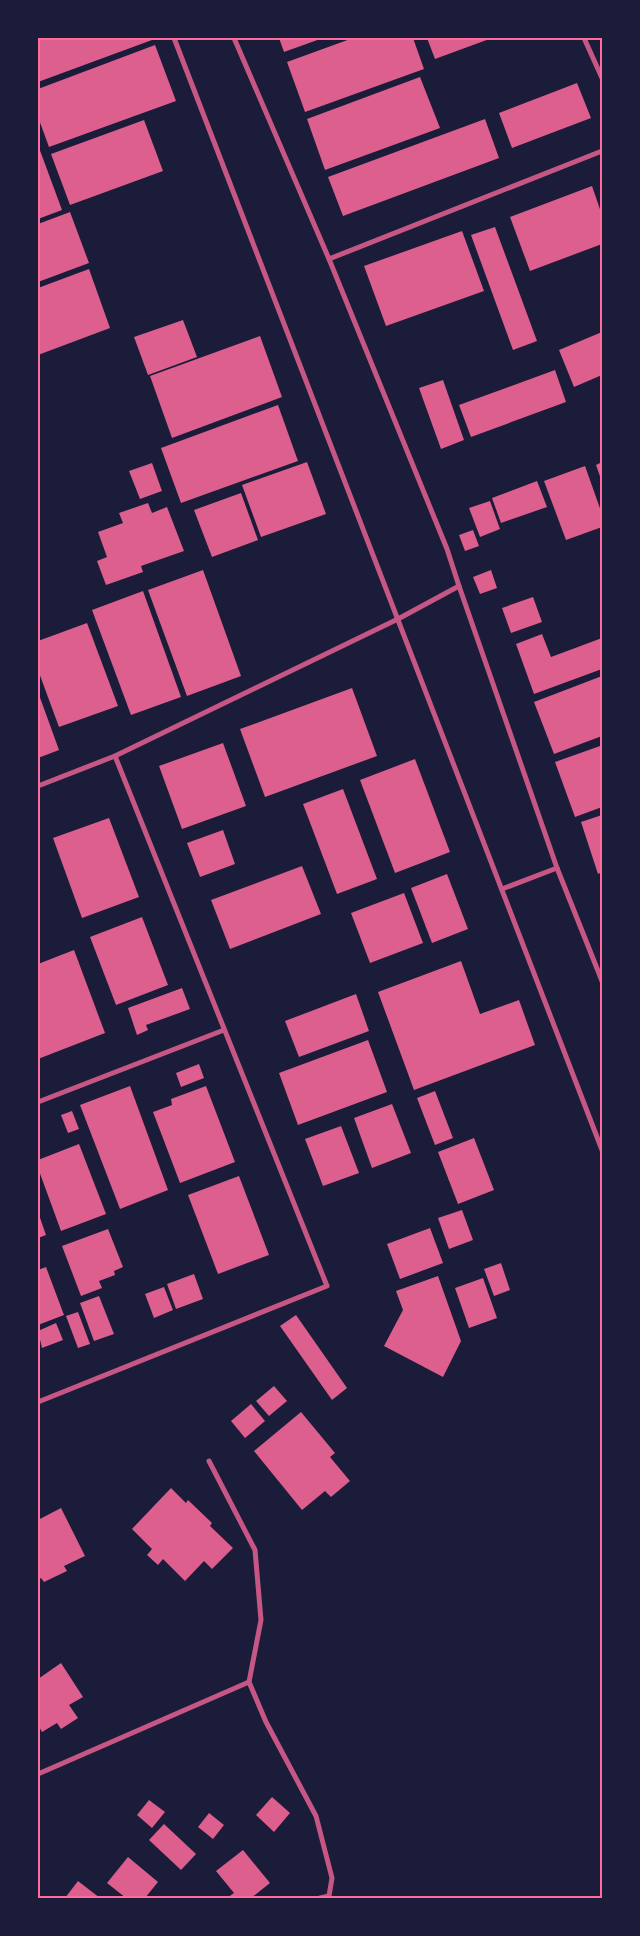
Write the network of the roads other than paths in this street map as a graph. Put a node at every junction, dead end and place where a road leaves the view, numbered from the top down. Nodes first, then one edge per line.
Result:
1 (174, 38) edge
2 (234, 38) edge
3 (584, 38) edge
4 (602, 78) edge
5 (602, 151) edge
6 (329, 258) junction
7 (458, 586) junction
8 (398, 619) junction
9 (114, 756) junction
10 (38, 786) edge
11 (557, 868) junction
12 (502, 889) junction
13 (602, 981) edge
14 (224, 1030) junction
15 (38, 1102) edge
16 (602, 1150) edge
17 (38, 1402) edge
18 (209, 1461) dead end
19 (249, 1682) junction
20 (38, 1774) edge
21 (320, 1898) edge

1 - 8 street
2 - 6 street
3 - 4 street
5 - 6 street
6 - 7 street
7 - 8 street
7 - 11 street
8 - 9 street
8 - 12 street
9 - 10 street
9 - 14 street
11 - 12 street
11 - 13 street
12 - 16 street
14 - 15 street
14 - 17 street
18 - 19 street
19 - 20 street
19 - 21 street

